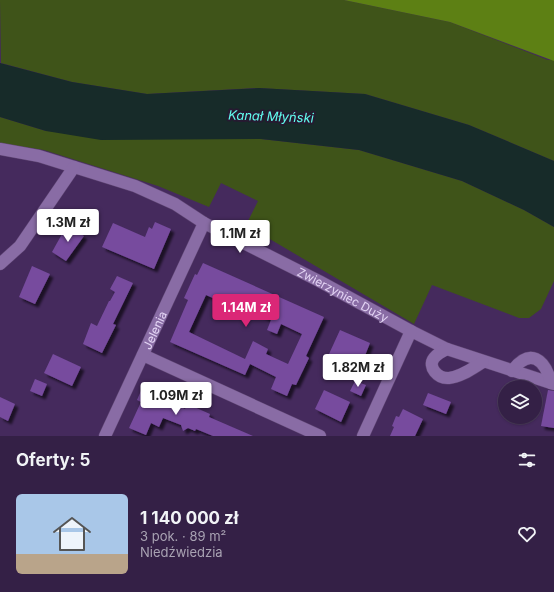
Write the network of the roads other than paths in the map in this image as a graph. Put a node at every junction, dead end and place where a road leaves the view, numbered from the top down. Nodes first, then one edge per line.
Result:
1 (0, 149) edge
2 (74, 167) junction
3 (204, 223) junction
4 (0, 264) edge
5 (411, 331) junction
6 (447, 349) junction
7 (144, 355) junction
8 (483, 362) junction
9 (512, 371) junction
10 (552, 384) edge
11 (105, 436) edge
12 (320, 436) edge
13 (363, 436) edge

1 - 2 street, Zwierzyniec Duży
2 - 3 street, Zwierzyniec Duży
2 - 4 street
3 - 5 street, Zwierzyniec Duży
3 - 7 street, Jelenia
5 - 6 street, Zwierzyniec Duży
5 - 13 street
6 - 8 street, Zwierzyniec Duży
6 - 8 street
7 - 11 street, Jelenia
7 - 12 street
8 - 9 street, Zwierzyniec Duży
9 - 10 street, Zwierzyniec Duży
9 - 10 street

